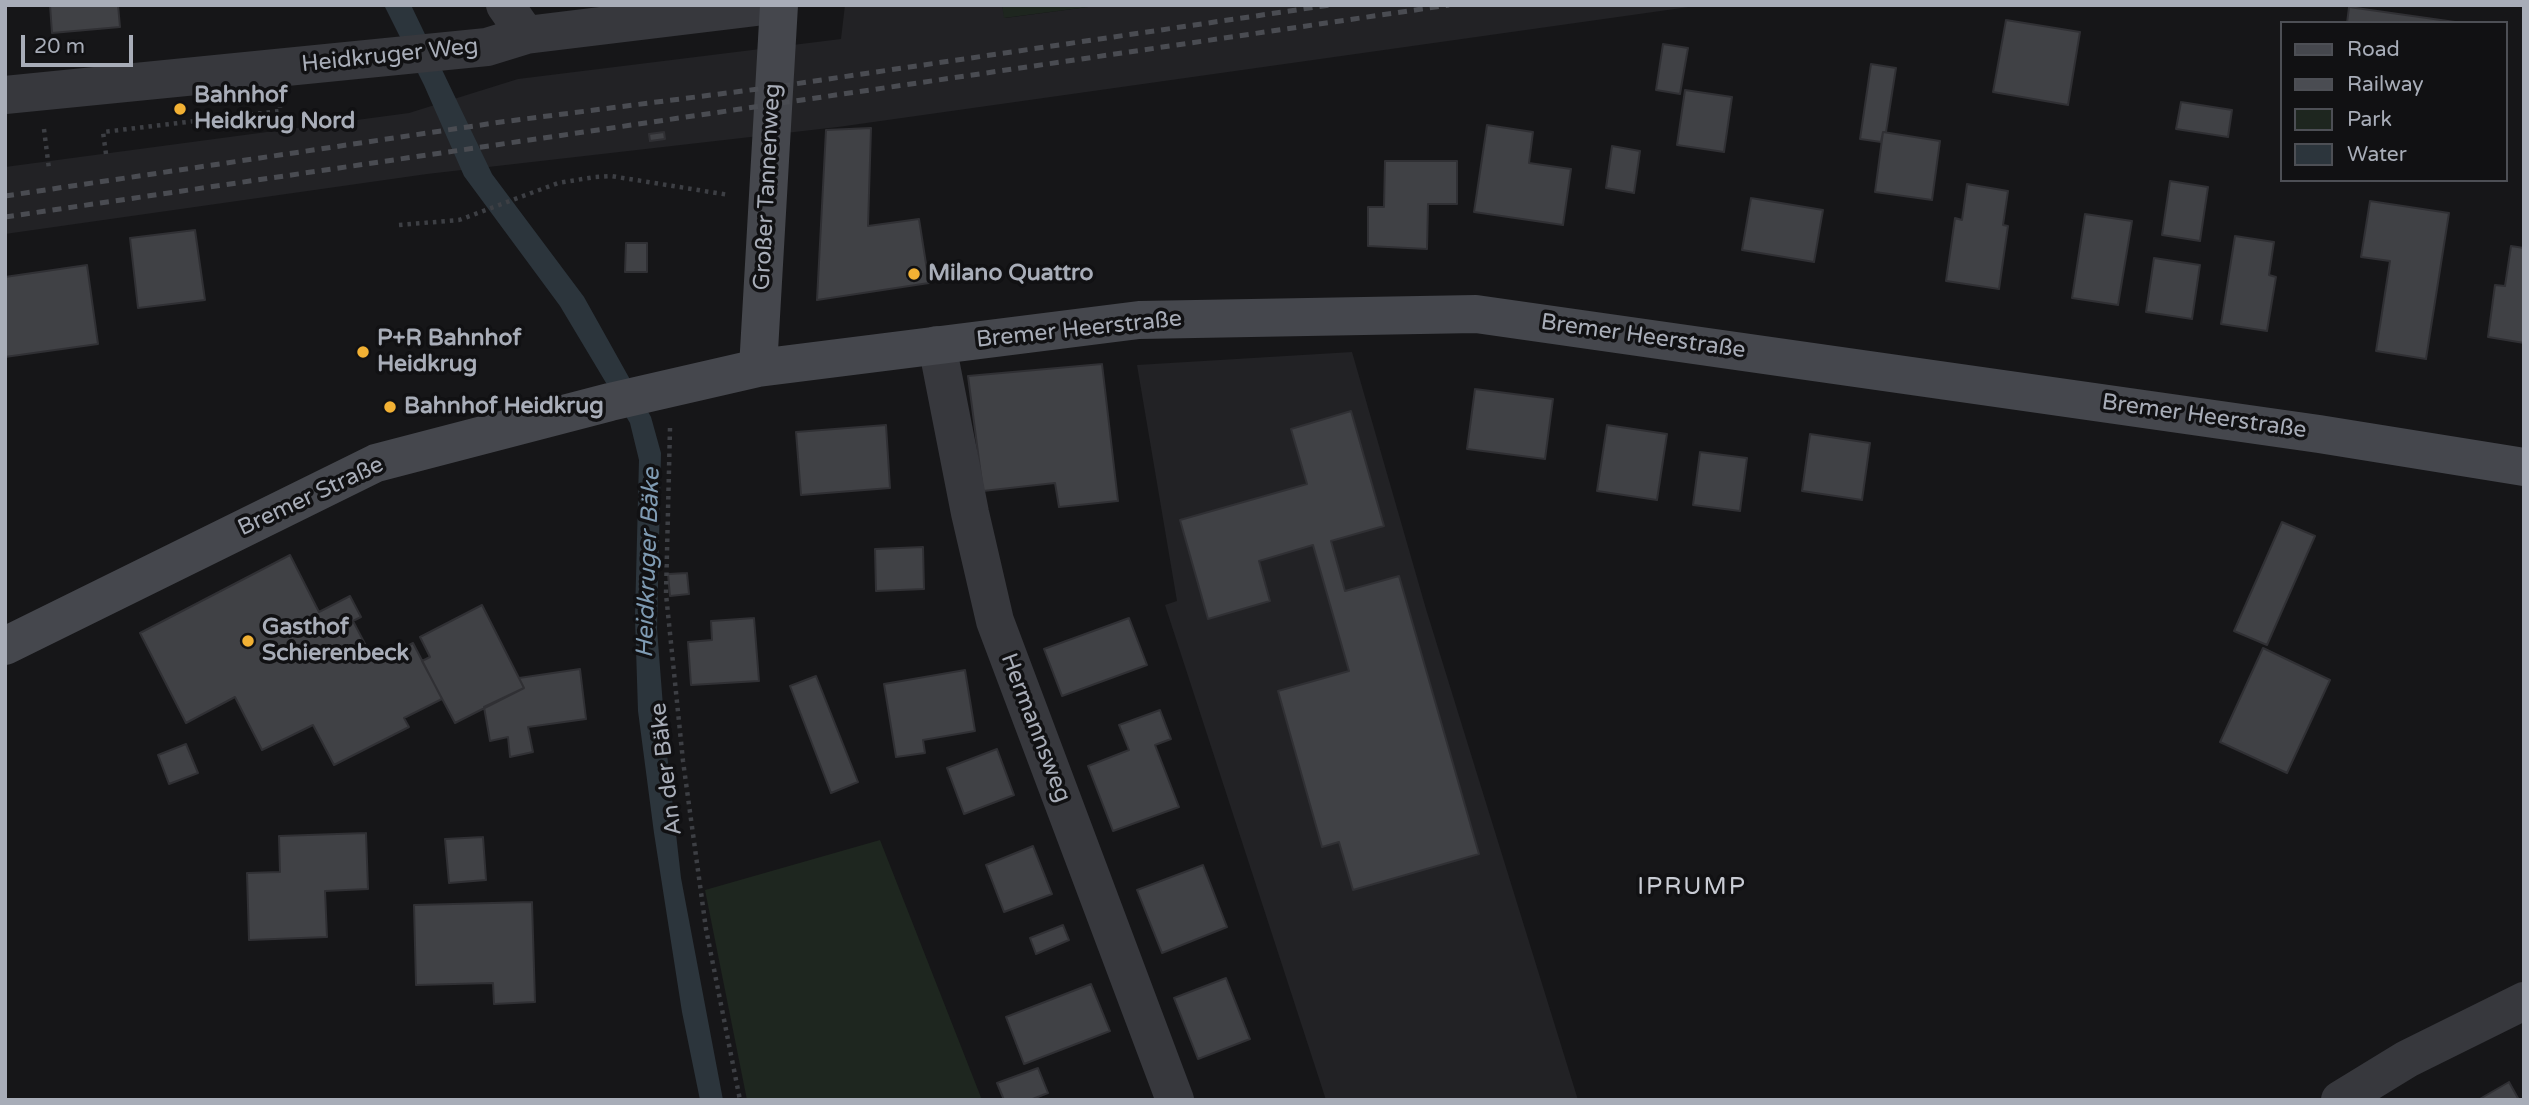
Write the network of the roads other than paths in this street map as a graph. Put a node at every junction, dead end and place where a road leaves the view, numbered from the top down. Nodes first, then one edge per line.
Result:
1 (773, 5) edge
2 (779, 5) edge
3 (516, 20) edge
4 (5, 95) edge
5 (937, 345) junction
6 (758, 368) junction
7 (2524, 467) edge
8 (5, 646) edge
9 (2524, 1001) edge
10 (1175, 1100) edge
11 (2340, 1100) edge

1 - 3 street, Heidkruger Weg
2 - 6 main road, Großer Tannenweg
3 - 4 street, Heidkruger Weg
5 - 6 main road, Bremer Heerstraße
5 - 7 main road, Bremer Heerstraße
5 - 10 street, Hermannsweg
6 - 8 main road, Bremer Straße
9 - 11 street

